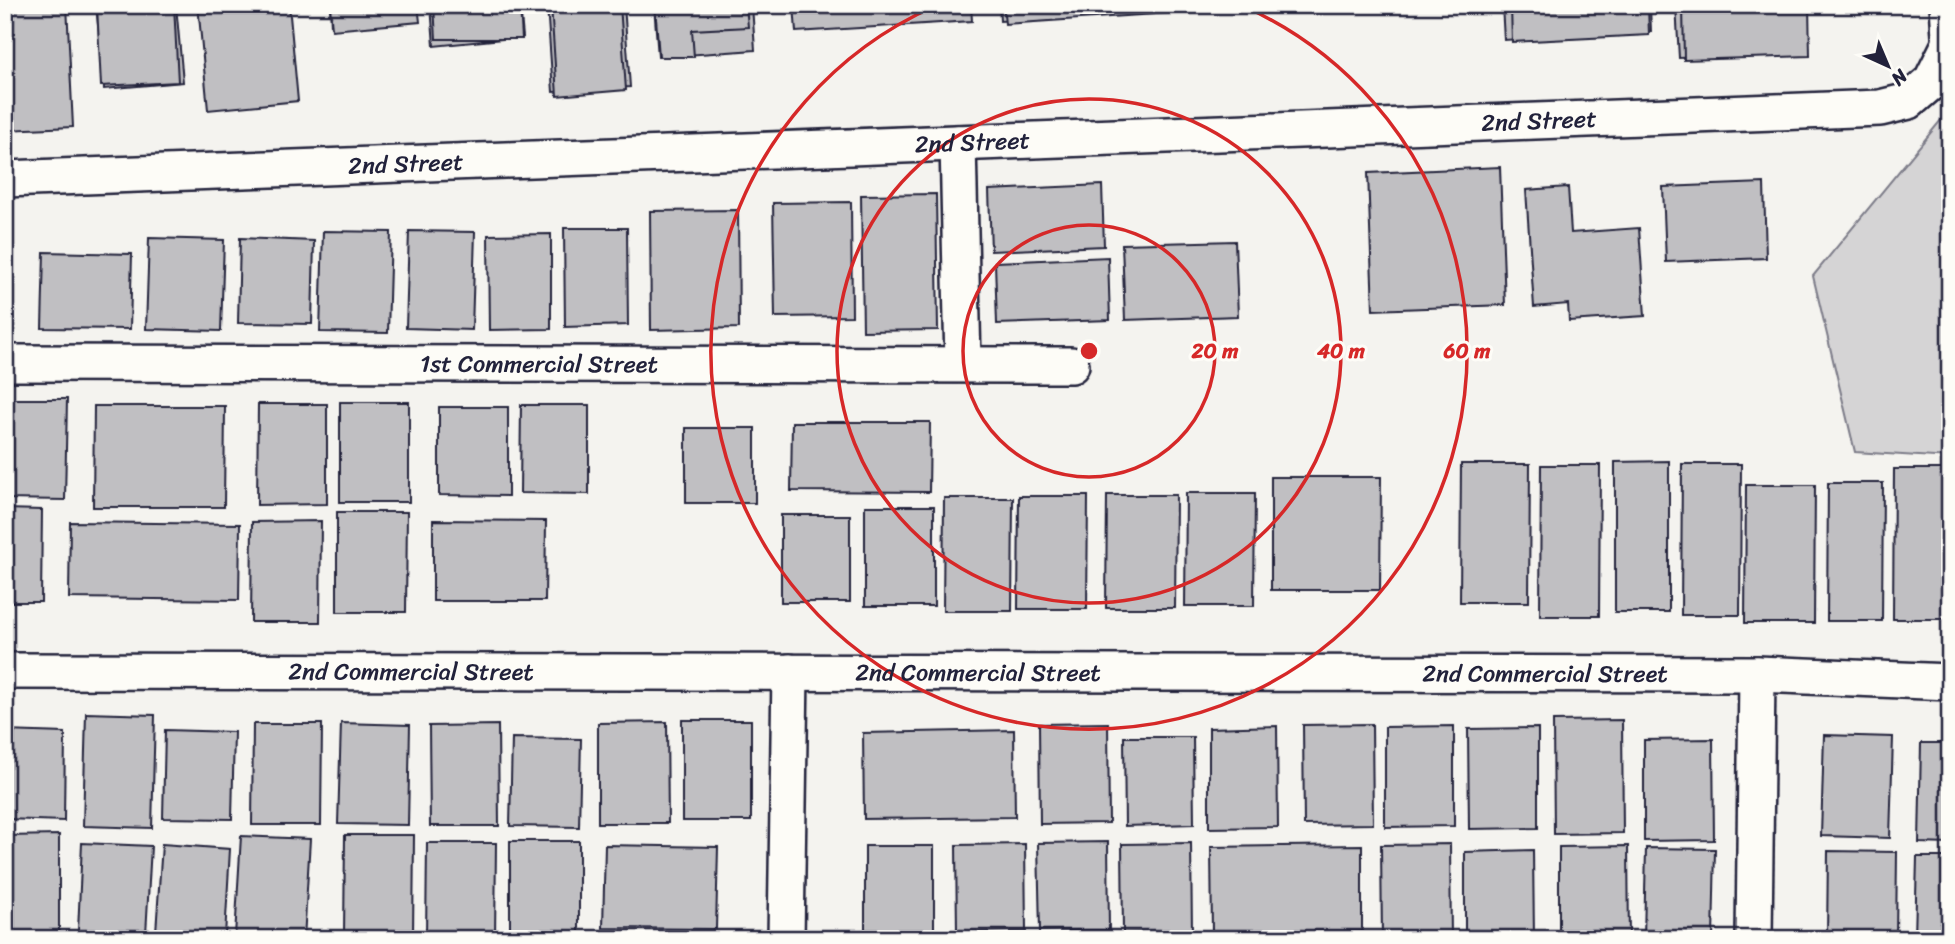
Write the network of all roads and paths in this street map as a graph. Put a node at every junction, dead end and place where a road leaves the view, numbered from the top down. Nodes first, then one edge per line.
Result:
1 (1948, 5) edge
2 (1950, 36) edge
3 (1950, 44) edge
4 (958, 143) junction
5 (5, 179) edge
6 (5, 363) edge
7 (963, 364) junction
8 (1071, 365) dead end
9 (5, 671) edge
10 (790, 672) junction
11 (1757, 674) junction
12 (1950, 681) edge
13 (786, 939) edge
14 (1754, 939) edge

1 - 2 street
3 - 4 street, 2nd Street
4 - 5 street, 2nd Street
4 - 7 street
6 - 7 street, 1st Commercial Street
7 - 8 street, 1st Commercial Street
9 - 10 street, 2nd Commercial Street
10 - 11 street, 2nd Commercial Street
10 - 13 street
11 - 12 street, 2nd Commercial Street
11 - 14 street

